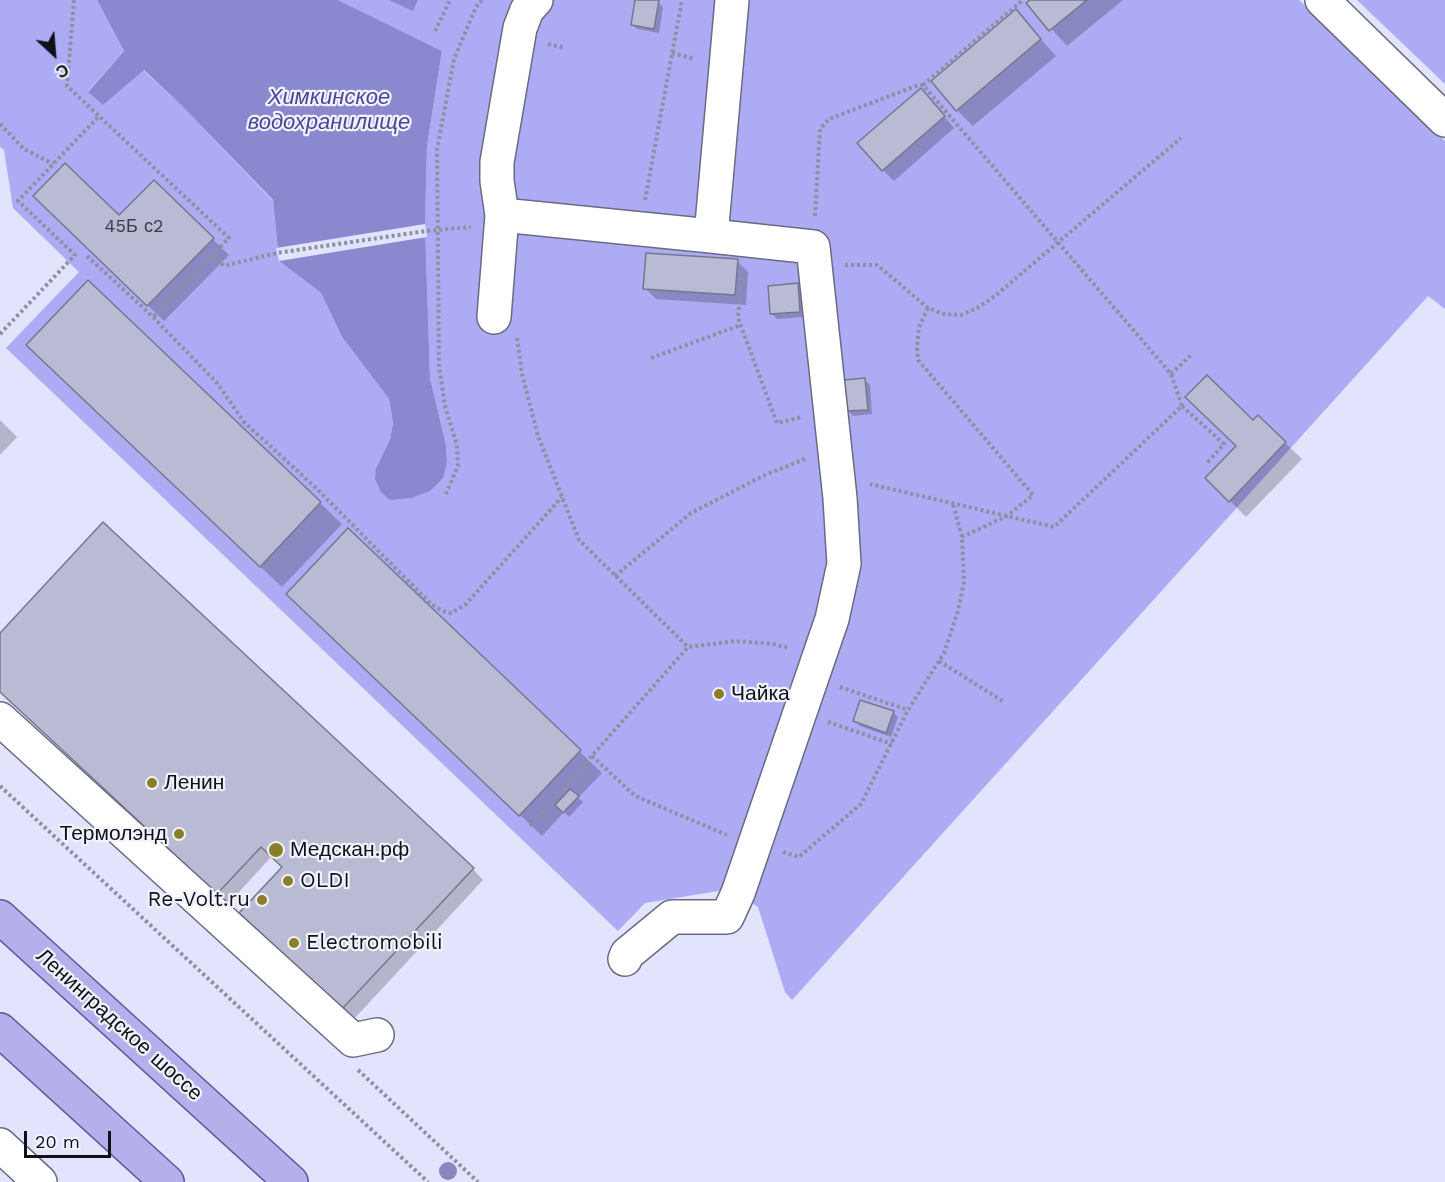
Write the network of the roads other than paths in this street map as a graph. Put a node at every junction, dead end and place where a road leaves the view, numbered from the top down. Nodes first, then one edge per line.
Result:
1 (536, 0) edge
2 (732, 0) edge
3 (1322, 0) edge
4 (1445, 120) edge
5 (502, 215) junction
6 (711, 236) junction
7 (505, 324) road end
8 (0, 719) edge
9 (0, 917) edge
10 (625, 959) dead end
11 (0, 1030) edge
12 (377, 1035) dead end
13 (0, 1145) edge
14 (40, 1182) edge
15 (167, 1182) edge
16 (291, 1182) edge

1 - 5 street
2 - 6 street
3 - 4 street
5 - 6 street
5 - 7 street
6 - 10 street
8 - 12 street
9 - 16 main road, Ленинградское шоссе
11 - 15 main road
13 - 14 street

